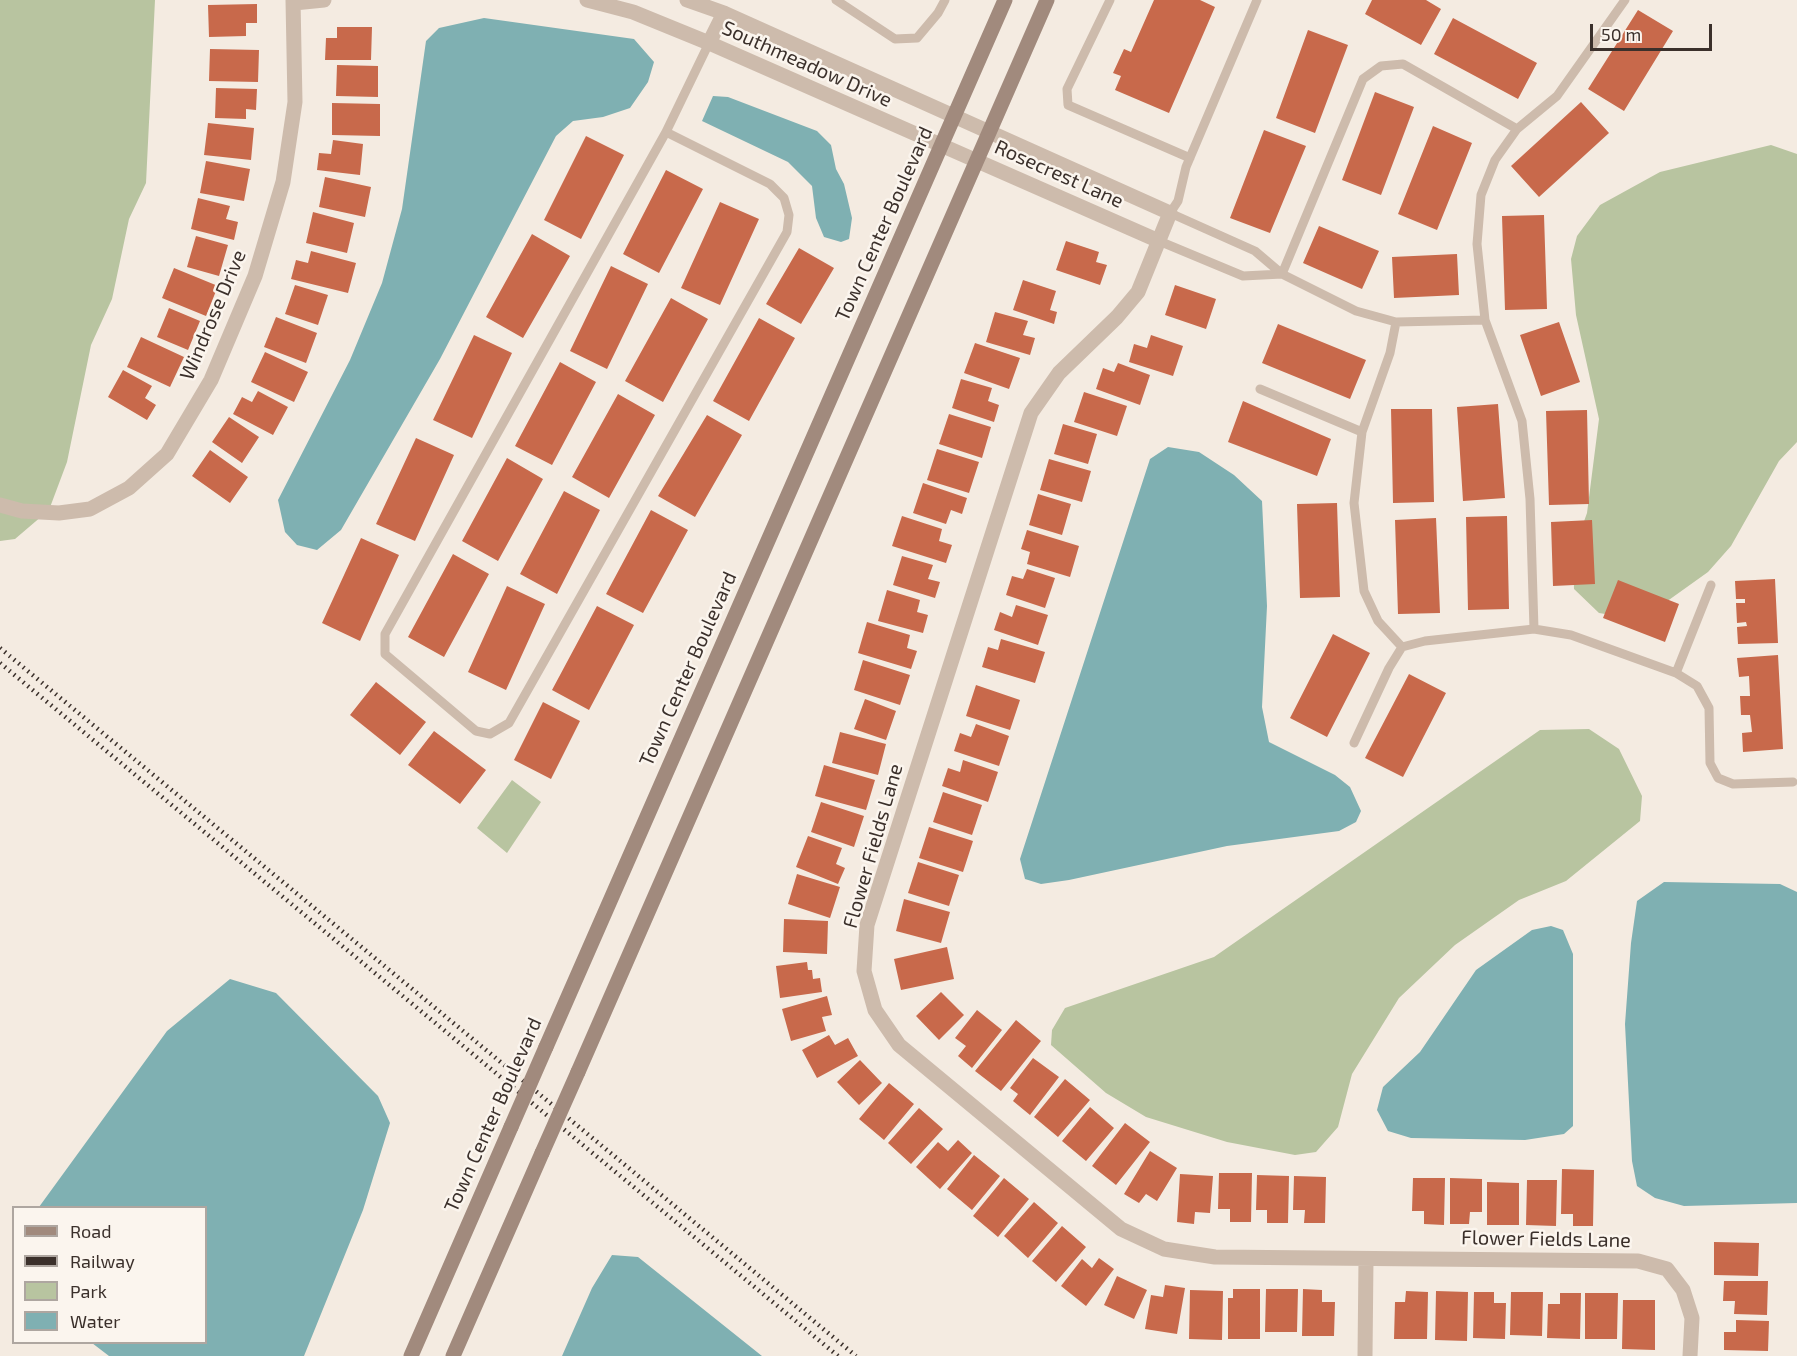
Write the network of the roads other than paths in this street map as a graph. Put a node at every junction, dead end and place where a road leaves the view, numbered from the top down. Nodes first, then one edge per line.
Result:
1 (324, 0) edge
2 (587, 0) edge
3 (687, 0) edge
4 (836, 0) edge
5 (945, 0) edge
6 (1005, 0) edge
7 (1047, 0) edge
8 (1110, 0) edge
9 (1257, 0) edge
10 (1625, 0) edge
11 (294, 2) edge
12 (723, 13) junction
13 (709, 43) junction
14 (954, 116) junction
15 (1517, 129) junction
16 (666, 132) junction
17 (988, 132) junction
18 (941, 145) junction
19 (1190, 158) junction
20 (976, 160) junction
21 (1170, 213) junction
22 (1159, 241) junction
23 (1282, 274) junction
24 (1485, 320) junction
25 (1396, 322) junction
26 (1260, 389) dead end
27 (1362, 432) junction
28 (0, 505) edge
29 (1711, 585) dead end
30 (1534, 629) junction
31 (1402, 647) junction
32 (1676, 673) junction
33 (1354, 743) dead end
34 (1793, 782) dead end
35 (1365, 1259) junction
36 (411, 1356) edge
37 (453, 1356) edge
38 (1365, 1356) edge
39 (1690, 1356) edge

1 - 11 street
2 - 13 street, Southmeadow Drive
3 - 12 street, Southmeadow Drive
4 - 5 lane
6 - 14 main road, Town Center Boulevard
7 - 17 main road
8 - 19 lane
9 - 19 lane
10 - 15 lane
11 - 28 street, Windrose Drive
12 - 13 street
12 - 14 street, Southmeadow Drive
13 - 16 lane
13 - 18 street, Southmeadow Drive
14 - 17 street, Southmeadow Drive
14 - 18 main road, Town Center Boulevard
15 - 23 lane
15 - 24 lane
16 - 16 lane
17 - 20 main road
17 - 21 street, Rosecrest Lane
18 - 20 street, Rosecrest Lane
18 - 36 main road, Town Center Boulevard, bridge
19 - 21 lane
20 - 22 street, Rosecrest Lane
20 - 37 main road, bridge
21 - 22 street, Flower Fields Lane
21 - 23 lane
22 - 23 lane
22 - 35 street, Flower Fields Lane
23 - 25 lane
24 - 25 lane
24 - 30 lane
25 - 27 lane
26 - 27 lane
27 - 31 lane
29 - 32 lane
30 - 31 lane
30 - 32 lane
31 - 33 lane
32 - 34 lane
35 - 38 street
35 - 39 street, Flower Fields Lane

